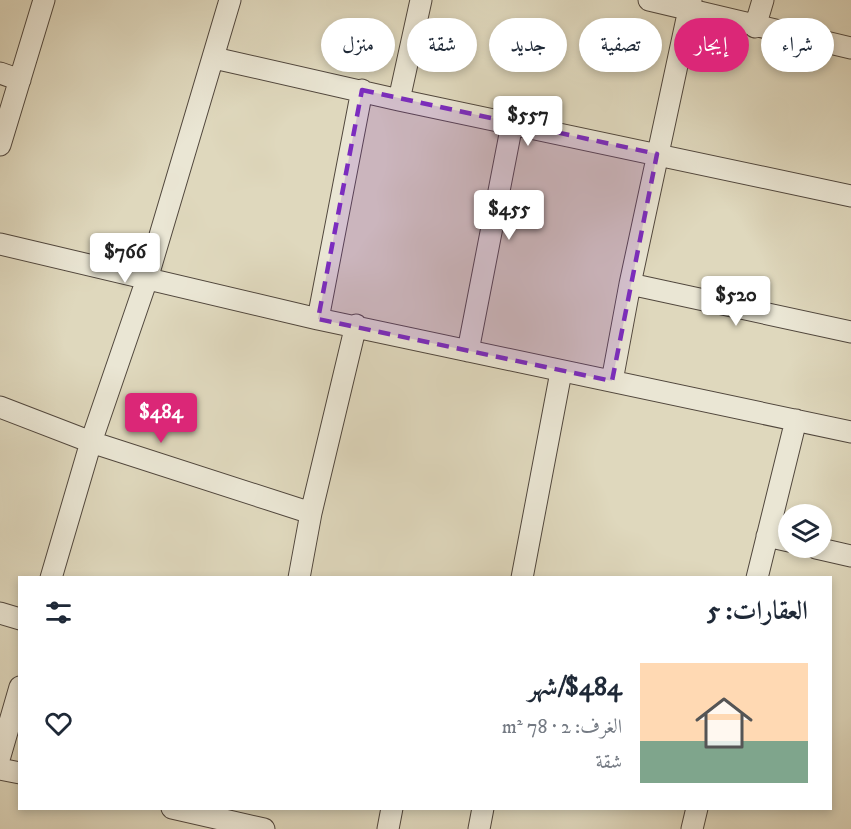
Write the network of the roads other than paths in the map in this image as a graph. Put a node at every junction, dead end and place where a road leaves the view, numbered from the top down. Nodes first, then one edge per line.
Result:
1 (44, 0) edge
2 (230, 0) edge
3 (421, 0) edge
4 (649, 0) edge
5 (763, 0) edge
6 (691, 5) edge
7 (755, 27) junction
8 (851, 48) edge
9 (214, 58) junction
10 (0, 74) edge
11 (20, 80) junction
12 (362, 90) junction
13 (399, 100) junction
14 (512, 124) junction
15 (0, 145) edge
16 (657, 154) junction
17 (851, 196) edge
18 (0, 244) edge
19 (147, 279) junction
20 (630, 284) junction
21 (318, 320) junction
22 (356, 326) junction
23 (851, 332) edge
24 (468, 351) junction
25 (561, 372) junction
26 (612, 381) junction
27 (0, 406) edge
28 (796, 420) junction
29 (851, 432) edge
30 (91, 442) junction
31 (311, 513) junction
32 (767, 536) junction
33 (778, 538) edge
34 (832, 552) edge
35 (851, 556) edge
36 (52, 576) edge
37 (299, 576) edge
38 (522, 576) edge
39 (757, 576) edge
40 (0, 613) edge
41 (18, 618) edge
42 (18, 694) edge
43 (0, 756) edge
44 (0, 769) edge
45 (18, 773) edge
46 (175, 810) edge
47 (392, 810) edge
48 (483, 810) edge
49 (697, 810) edge
50 (244, 816) edge
51 (194, 822) edge
52 (264, 829) edge
53 (388, 829) edge
54 (479, 829) edge
55 (692, 829) edge

1 - 11 street
2 - 9 street
3 - 13 street
4 - 6 street
5 - 7 street
6 - 7 street
6 - 16 street
7 - 8 street
9 - 12 street
9 - 19 street
10 - 11 street
11 - 15 street
12 - 13 street
12 - 21 street
13 - 14 street
14 - 16 street
14 - 24 street
16 - 17 street
16 - 20 street
18 - 19 street
19 - 21 street
19 - 30 street
20 - 23 street
20 - 26 street
21 - 22 street
22 - 24 street
22 - 31 street
24 - 25 street
25 - 26 street
25 - 38 street
26 - 28 street
27 - 30 street
28 - 29 street
28 - 32 street
30 - 31 street
30 - 36 street
31 - 37 street
32 - 33 street
32 - 39 street
34 - 35 street
40 - 41 street
42 - 43 street
44 - 45 street
46 - 51 street
47 - 53 street
48 - 54 street
49 - 55 street
50 - 51 street
50 - 52 street

